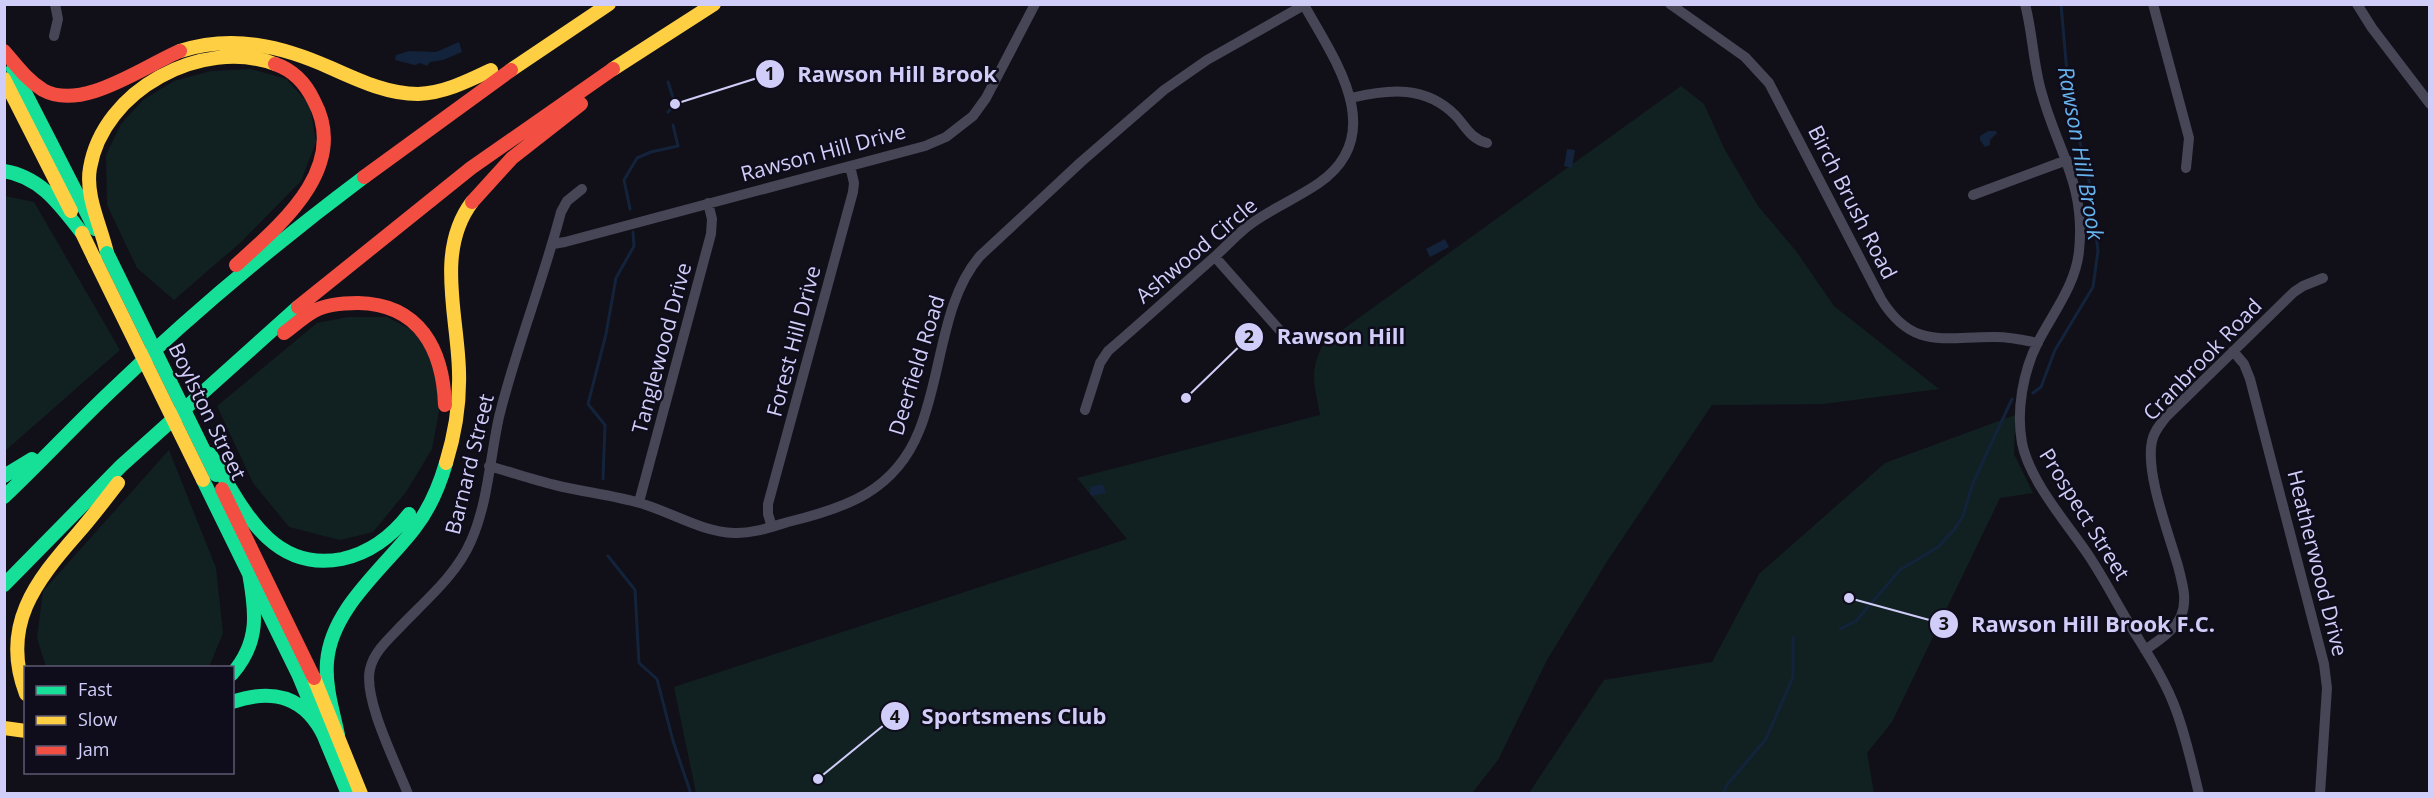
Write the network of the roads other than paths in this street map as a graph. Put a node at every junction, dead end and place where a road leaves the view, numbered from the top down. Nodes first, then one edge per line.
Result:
1 (55, 4) edge
2 (609, 4) edge
3 (714, 4) edge
4 (1035, 4) edge
5 (1670, 4) edge
6 (2025, 4) edge
7 (2153, 4) edge
8 (2357, 4) edge
9 (1305, 5) edge
10 (666, 35) junction
11 (54, 36) dead end
12 (547, 44) junction
13 (4, 52) edge
14 (4, 80) edge
15 (1351, 98) junction
16 (2430, 104) edge
17 (1486, 143) dead end
18 (2067, 160) junction
19 (850, 166) junction
20 (2186, 168) dead end
21 (4, 171) edge
22 (582, 189) dead end
23 (1973, 195) dead end
24 (708, 203) junction
25 (82, 233) junction
26 (553, 244) junction
27 (101, 256) junction
28 (1215, 257) junction
29 (2323, 279) dead end
30 (1284, 335) dead end
31 (2038, 343) junction
32 (162, 345) junction
33 (2233, 351) junction
34 (198, 394) junction
35 (1085, 410) dead end
36 (161, 428) junction
37 (55, 445) junction
38 (489, 466) junction
39 (4, 476) edge
40 (213, 476) junction
41 (4, 497) edge
42 (639, 502) junction
43 (772, 526) junction
44 (249, 573) junction
45 (4, 585) edge
46 (2145, 650) junction
47 (234, 672) edge
48 (24, 690) edge
49 (234, 701) edge
50 (4, 728) edge
51 (24, 731) edge
52 (332, 736) junction
53 (348, 794) edge
54 (361, 794) edge
55 (408, 794) edge
56 (2199, 794) edge
57 (2320, 794) edge

1 - 11 street
2 - 12 main road
3 - 10 main road
4 - 19 street, Rawson Hill Drive
5 - 31 street, Birch Brush Road
6 - 18 street, Prospect Street
7 - 20 street
8 - 16 street
9 - 15 street, Ashwood Circle
9 - 43 street, Deerfield Road
10 - 34 main road
10 - 52 main road
12 - 13 main road
12 - 32 main road
13 - 27 main road, Boylston Street
14 - 25 main road, Boylston Street
15 - 17 street
15 - 28 street, Ashwood Circle
18 - 23 street
18 - 31 street, Prospect Street
19 - 24 street, Rawson Hill Drive
19 - 43 street, Forest Hill Drive
21 - 25 main road
22 - 26 street, Barnard Street
24 - 26 street, Rawson Hill Drive
24 - 42 street, Tanglewood Drive
25 - 27 main road, Boylston Street
26 - 38 street, Barnard Street
27 - 32 main road
27 - 40 main road, Boylston Street, bridge
27 - 40 main road, Boylston Street, bridge
28 - 30 street
28 - 35 street, Ashwood Circle
29 - 33 street, Cranbrook Road
31 - 46 street, Prospect Street
32 - 37 main road
33 - 46 street, Cranbrook Road
33 - 57 street, Heatherwood Drive
34 - 36 main road
34 - 40 main road
36 - 45 main road
36 - 48 main road
37 - 39 main road
37 - 41 main road
38 - 42 street, Deerfield Road
38 - 55 street, Barnard Street
40 - 44 main road, Boylston Street
40 - 52 main road, Boylston Street
42 - 43 street, Deerfield Road
44 - 47 main road
44 - 52 main road, Boylston Street
46 - 56 street, Prospect Street
49 - 52 main road
50 - 51 main road
52 - 53 main road, Boylston Street
52 - 54 main road, Boylston Street

